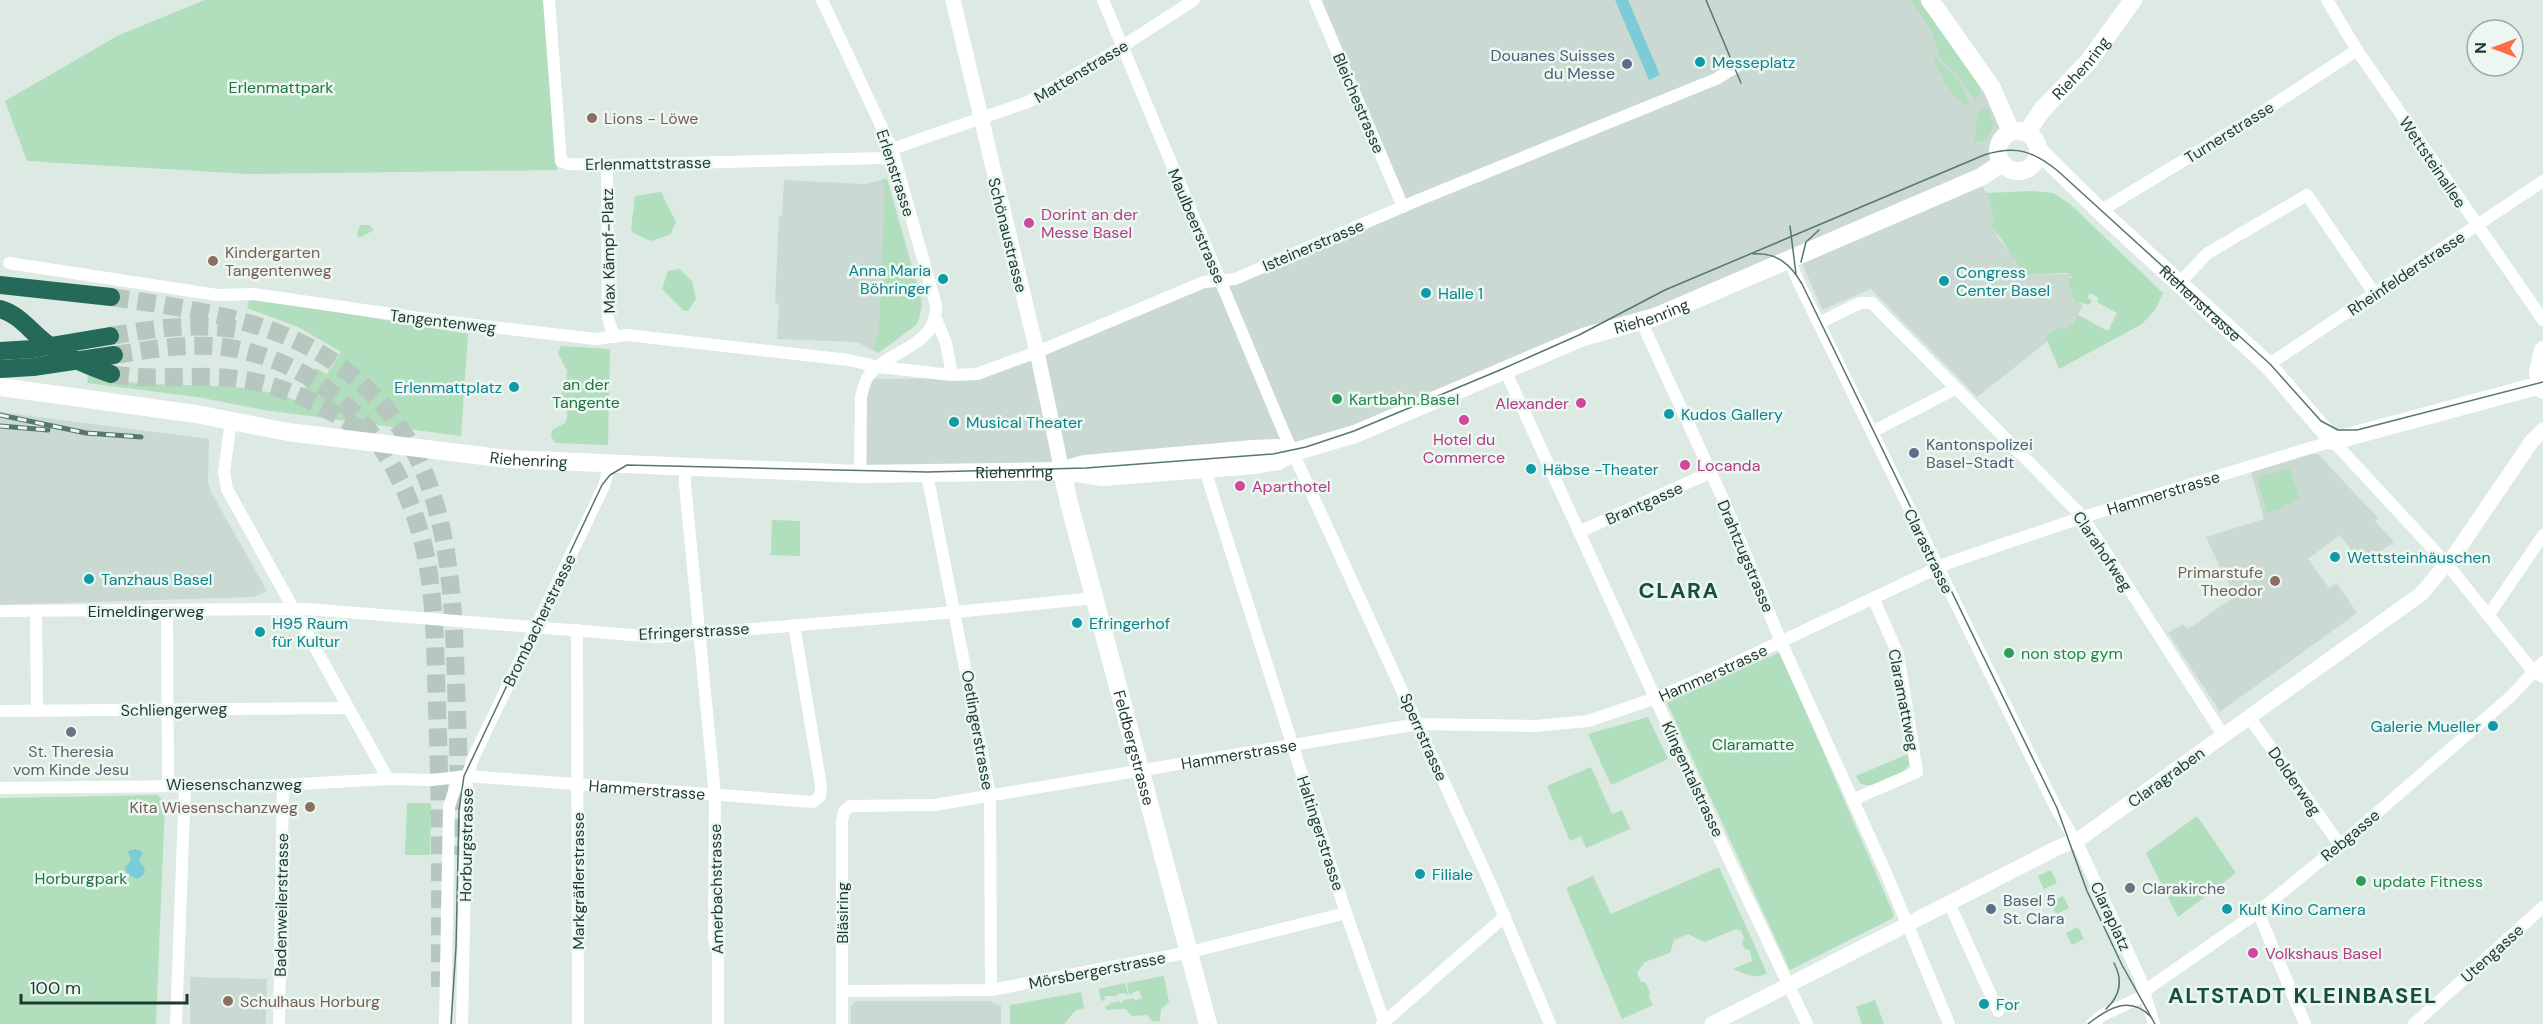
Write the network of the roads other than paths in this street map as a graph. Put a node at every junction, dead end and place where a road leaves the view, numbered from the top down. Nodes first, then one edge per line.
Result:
1 (549, 0) edge
2 (822, 0) edge
3 (952, 0) edge
4 (1103, 0) edge
5 (1194, 0) edge
6 (1315, 0) edge
7 (1930, 0) edge
8 (2133, 0) edge
9 (2327, 0) edge
10 (1122, 46) junction
11 (2357, 50) junction
12 (1736, 67) dead end
13 (980, 118) junction
14 (2019, 132) junction
15 (892, 149) junction
16 (2039, 150) junction
17 (2002, 163) junction
18 (607, 165) junction
19 (2022, 171) junction
20 (2061, 172) junction
21 (2543, 181) edge
22 (1403, 207) junction
23 (2100, 211) junction
24 (2476, 226) junction
25 (1789, 258) junction
26 (9, 263) dead end
27 (1220, 280) junction
28 (2178, 284) junction
29 (0, 285) edge
30 (2374, 293) junction
31 (111, 297) tunnel mouth
32 (0, 309) edge
33 (936, 319) junction
34 (2543, 320) edge
35 (0, 321) edge
36 (1641, 321) junction
37 (1819, 323) junction
38 (24, 324) junction
39 (110, 336) tunnel mouth
40 (614, 337) junction
41 (2543, 350) edge
42 (0, 351) edge
43 (1037, 352) junction
44 (114, 355) tunnel mouth
45 (2268, 365) junction
46 (879, 367) junction
47 (0, 369) edge
48 (1505, 370) junction
49 (111, 374) tunnel mouth
50 (952, 375) junction
51 (0, 387) edge
52 (2542, 388) edge
53 (1955, 389) junction
54 (231, 420) junction
55 (2543, 430) edge
56 (1872, 432) junction
57 (2333, 441) junction
58 (1294, 452) junction
59 (610, 465) junction
60 (685, 467) junction
61 (1205, 470) junction
62 (1062, 471) junction
63 (1709, 473) junction
64 (860, 474) junction
65 (927, 474) junction
66 (2083, 517) junction
67 (1579, 532) junction
68 (2543, 535) edge
69 (2447, 564) junction
70 (1937, 568) junction
71 (1095, 598) junction
72 (1873, 598) junction
73 (292, 610) junction
74 (0, 611) edge
75 (36, 611) junction
76 (167, 612) junction
77 (956, 612) junction
78 (2488, 616) junction
79 (794, 625) junction
80 (536, 627) junction
81 (577, 630) junction
82 (698, 633) junction
83 (1781, 642) junction
84 (2540, 670) edge
85 (1656, 698) junction
86 (348, 708) junction
87 (168, 709) junction
88 (0, 711) edge
89 (37, 711) junction
90 (2249, 717) junction
91 (1418, 724) junction
92 (2223, 735) junction
93 (1293, 746) junction
94 (1141, 770) junction
95 (467, 776) junction
96 (387, 779) junction
97 (578, 784) junction
98 (168, 785) junction
99 (185, 785) junction
100 (283, 785) junction
101 (0, 788) edge
102 (990, 795) junction
103 (715, 796) junction
104 (1852, 800) junction
105 (850, 806) joint
106 (2075, 841) junction
107 (2340, 845) junction
108 (1949, 903) junction
109 (2543, 907) edge
110 (2258, 912) junction
111 (1346, 913) junction
112 (1505, 916) junction
113 (1907, 924) junction
114 (1190, 952) junction
115 (1789, 984) junction
116 (991, 990) junction
117 (842, 991) junction
118 (2143, 992) junction
119 (1998, 1011) dead end
120 (176, 1024) edge
121 (279, 1024) edge
122 (445, 1024) edge
123 (462, 1024) edge
124 (578, 1024) edge
125 (718, 1024) edge
126 (842, 1024) edge
127 (1208, 1024) edge
128 (1384, 1024) edge
129 (1550, 1024) edge
130 (1712, 1024) edge
131 (1807, 1024) edge
132 (1949, 1024) edge
133 (2091, 1024) edge
134 (2154, 1024) edge
135 (2305, 1024) edge
136 (2414, 1024) edge

1 - 18 street, Erlenmattstrasse
2 - 15 street, Erlenstrasse
3 - 13 street, Schönaustrasse
4 - 10 street, Maulbeerstrasse
5 - 10 street, Mattenstrasse
6 - 22 street, Bleichestrasse
7 - 14 main road
8 - 14 main road, Riehenring
9 - 11 street, Wettsteinallee
10 - 13 street, Mattenstrasse
10 - 27 street, Maulbeerstrasse
11 - 23 street, Turnerstrasse
11 - 24 street, Wettsteinallee
12 - 22 street, Isteinerstrasse
13 - 15 street, Mattenstrasse
13 - 43 street, Schönaustrasse
14 - 16 main road
14 - 17 main road, Riehenring
15 - 18 street, Erlenmattstrasse
15 - 33 street, Erlenstrasse
16 - 19 main road
16 - 20 main road, Riehenstrasse
17 - 19 main road
17 - 25 main road, Riehenring
18 - 40 street, Max Kämpf-Platz
19 - 20 main road
20 - 23 main road, Riehenstrasse
21 - 24 street, Rheinfelderstrasse
22 - 27 street, Isteinerstrasse
23 - 28 main road, Riehenstrasse
24 - 30 street, Rheinfelderstrasse
24 - 34 street, Wettsteinallee
25 - 36 main road, Riehenring
25 - 37 street, Clarastrasse
26 - 40 street, Tangentenweg
27 - 43 street, Isteinerstrasse
27 - 58 street, Maulbeerstrasse
28 - 30 street
28 - 45 main road, Riehenstrasse
29 - 31 highway
30 - 45 street, Rheinfelderstrasse
32 - 38 highway
33 - 46 street
33 - 50 street, Erlenstrasse
35 - 38 highway
36 - 48 main road, Riehenring
36 - 63 street, Drahtzugstrasse
37 - 53 street, Clarahofweg
37 - 56 street, Clarastrasse
38 - 49 highway
39 - 42 highway
40 - 46 street, Tangentenweg
41 - 52 main road
43 - 50 street, Isteinerstrasse
43 - 62 street, Schönaustrasse
44 - 47 highway
45 - 57 main road, Riehenstrasse
46 - 50 street, Isteinerstrasse
46 - 64 street
48 - 58 main road, Riehenring
48 - 67 street, Klingentalstrasse
51 - 54 main road, Riehenring
52 - 57 main road, Hammerstrasse
53 - 56 street
53 - 66 street, Clarahofweg
54 - 59 main road, Riehenring
54 - 73 street
55 - 69 street, Claragraben
56 - 70 street, Clarastrasse
57 - 66 street, Hammerstrasse
57 - 69 street
58 - 61 main road, Riehenring
58 - 62 main road, Riehenring
58 - 91 street, Sperrstrasse
59 - 60 main road, Riehenring
59 - 80 street, Brombacherstrasse
60 - 64 main road, Riehenring
60 - 82 street, Amerbachstrasse
61 - 62 main road, Riehenring
61 - 93 street, Haltingerstrasse
62 - 65 main road, Riehenring
62 - 71 main road, Feldbergstrasse
63 - 67 street, Brantgasse
63 - 83 street, Drahtzugstrasse
64 - 65 main road, Riehenring
65 - 77 street, Oetlingerstrasse
66 - 70 street, Hammerstrasse
66 - 92 street, Clarahofweg
67 - 85 street, Klingentalstrasse
68 - 78 street
69 - 78 street
69 - 90 street, Claragraben
70 - 72 street, Hammerstrasse
70 - 106 street, Clarastrasse
71 - 77 street, Efringerstrasse
71 - 94 main road, Feldbergstrasse
72 - 83 street, Hammerstrasse
72 - 104 street, Claramattweg
73 - 76 street, Eimeldingerweg
73 - 80 street, Efringerstrasse
73 - 86 street
74 - 75 street, Eimeldingerweg
75 - 76 street, Eimeldingerweg
75 - 89 street
76 - 87 street
77 - 79 street, Efringerstrasse
77 - 102 street, Oetlingerstrasse
78 - 84 street
79 - 82 street, Efringerstrasse
79 - 103 street, Hammerstrasse
80 - 81 street, Efringerstrasse
80 - 95 street, Brombacherstrasse
81 - 82 street, Efringerstrasse
81 - 97 street, Markgräflerstrasse
82 - 103 street, Amerbachstrasse
83 - 85 street, Hammerstrasse
83 - 104 street, Drahtzugstrasse
84 - 107 street, Rebgasse
85 - 91 street, Hammerstrasse
85 - 115 street, Klingentalstrasse
86 - 87 street, Schliengerweg
86 - 96 street
87 - 89 street, Schliengerweg
87 - 98 street
88 - 89 street, Schliengerweg
90 - 92 street, Claragraben
90 - 107 street, Dolderweg
91 - 93 street, Hammerstrasse
91 - 112 street, Sperrstrasse
92 - 106 street, Claragraben
93 - 94 street, Hammerstrasse
93 - 111 street, Haltingerstrasse
94 - 102 street, Hammerstrasse
94 - 114 main road, Feldbergstrasse
95 - 96 street, Wiesenschanzweg
95 - 97 street, Hammerstrasse
95 - 122 street, Horburgstrasse
95 - 123 street, Horburgstrasse
96 - 100 street, Wiesenschanzweg
97 - 103 street, Hammerstrasse
97 - 124 street, Markgräflerstrasse
98 - 99 street, Wiesenschanzweg
98 - 101 street, Wiesenschanzweg
99 - 100 street, Wiesenschanzweg
99 - 120 street
100 - 121 street, Badenweilerstrasse
102 - 105 street, Hammerstrasse
102 - 116 street, Oetlingerstrasse
103 - 125 street, Amerbachstrasse
104 - 113 street, Drahtzugstrasse
105 - 117 street, Bläsiring
106 - 108 street, Claragraben
106 - 118 street, Claraplatz
107 - 110 street, Rebgasse
108 - 113 street, Claragraben
108 - 119 street
109 - 136 street, Utengasse
110 - 118 street, Rebgasse
110 - 135 street
111 - 114 street, Mörsbergerstrasse
111 - 128 street, Haltingerstrasse
112 - 128 street
112 - 129 street, Sperrstrasse
113 - 115 street, Claragraben
113 - 132 street, Drahtzugstrasse
114 - 116 street, Mörsbergerstrasse
114 - 127 main road, Feldbergstrasse
115 - 130 street, Claragraben
115 - 131 street, Klingentalstrasse
116 - 117 street, Mörsbergerstrasse
117 - 126 street, Bläsiring
118 - 133 street, Rebgasse
118 - 134 street, Claraplatz

